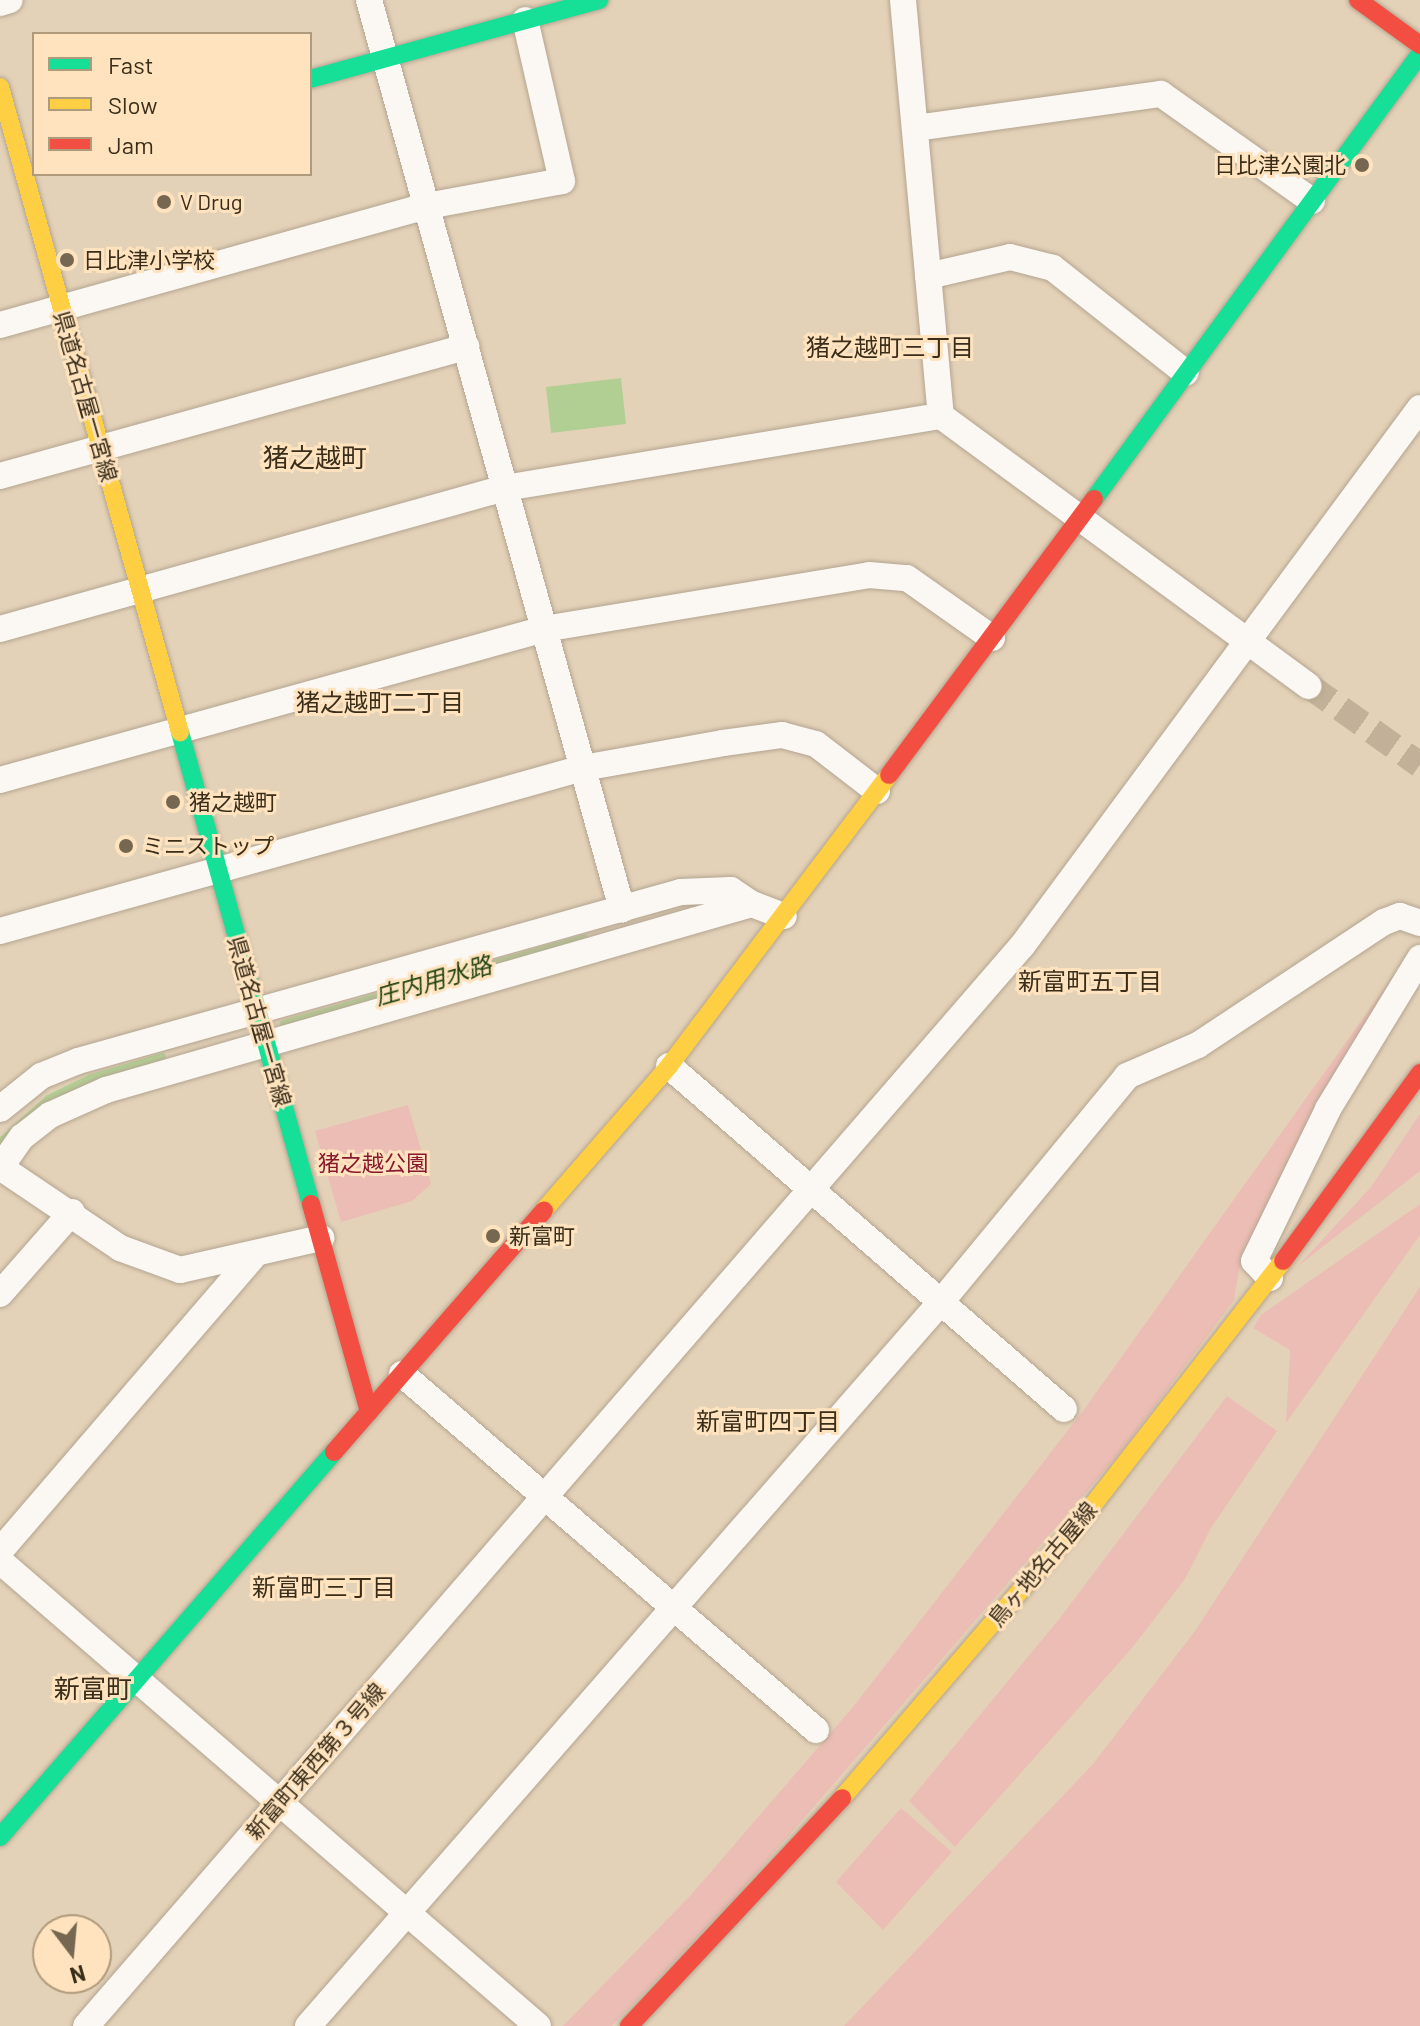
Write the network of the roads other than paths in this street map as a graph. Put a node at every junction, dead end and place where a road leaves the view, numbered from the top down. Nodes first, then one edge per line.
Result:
1 (10, 0) edge
2 (369, 0) edge
3 (599, 0) edge
4 (903, 0) edge
5 (1358, 0) edge
6 (0, 3) edge
7 (525, 20) junction
8 (1420, 45) edge
9 (1420, 54) edge
10 (385, 58) junction
11 (312, 78) edge
12 (0, 87) edge
13 (915, 128) junction
14 (27, 156) edge
15 (0, 163) edge
16 (1312, 201) junction
17 (427, 206) junction
18 (928, 276) junction
19 (61, 308) junction
20 (0, 325) edge
21 (466, 347) junction
22 (1186, 373) junction
23 (1420, 408) edge
24 (941, 416) junction
25 (101, 448) junction
26 (0, 476) edge
27 (505, 488) junction
28 (1079, 518) junction
29 (140, 590) junction
30 (0, 629) edge
31 (544, 629) junction
32 (992, 638) junction
33 (1245, 642) junction
34 (1309, 686) tunnel mouth
35 (179, 730) junction
36 (583, 768) junction
37 (0, 780) edge
38 (877, 791) junction
39 (218, 871) junction
40 (752, 904) junction
41 (622, 909) junction
42 (784, 916) junction
43 (1420, 923) edge
44 (0, 931) edge
45 (1420, 958) edge
46 (257, 1011) junction
47 (266, 1043) junction
48 (669, 1066) junction
49 (1420, 1073) edge
50 (0, 1109) edge
51 (0, 1167) edge
52 (810, 1189) junction
53 (72, 1212) junction
54 (321, 1238) junction
55 (252, 1258) junction
56 (1270, 1278) junction
57 (0, 1294) edge
58 (941, 1302) junction
59 (402, 1374) junction
60 (1064, 1409) dead end
61 (369, 1412) junction
62 (544, 1497) junction
63 (0, 1551) edge
64 (0, 1561) edge
65 (675, 1609) junction
66 (136, 1678) junction
67 (816, 1730) dead end
68 (279, 1802) junction
69 (0, 1837) edge
70 (407, 1913) junction
71 (86, 2026) edge
72 (308, 2026) edge
73 (538, 2026) edge
74 (629, 2026) edge

1 - 6 street
2 - 10 street
3 - 7 main road
4 - 13 street
5 - 8 main road
7 - 10 main road
7 - 17 street
9 - 16 main road
10 - 11 main road
10 - 17 street
12 - 14 main road, 県道名古屋一宮線
13 - 16 street
13 - 18 street
14 - 15 main road
14 - 19 main road, 県道名古屋一宮線
16 - 22 main road
17 - 19 street
17 - 21 street
18 - 22 street
18 - 24 street
19 - 20 street
19 - 25 main road, 県道名古屋一宮線
21 - 25 street
21 - 27 street
22 - 28 main road
23 - 33 street, 新富町東西第３号線
24 - 27 street
24 - 28 street
25 - 26 street
25 - 29 main road, 県道名古屋一宮線
27 - 29 street
27 - 31 street
28 - 32 main road
28 - 33 street
29 - 30 street
29 - 35 main road, 県道名古屋一宮線
31 - 32 street
31 - 35 street
31 - 36 street
32 - 38 main road
33 - 34 street
33 - 52 street, 新富町東西第３号線
35 - 37 street
35 - 39 main road, 県道名古屋一宮線
36 - 38 street
36 - 39 street
36 - 41 street
38 - 42 main road
39 - 44 street
39 - 46 main road, 県道名古屋一宮線
40 - 41 street
40 - 42 street
40 - 47 street
41 - 46 street
42 - 48 main road
43 - 58 street
45 - 56 street
46 - 47 main road, 県道名古屋一宮線
46 - 50 street
47 - 51 street
47 - 54 main road, 県道名古屋一宮線
48 - 52 street
48 - 59 main road
49 - 56 main road, 鳥ヶ地名古屋線
51 - 53 street
52 - 58 street
52 - 62 street, 新富町東西第３号線
53 - 55 street
53 - 57 street
54 - 55 street
54 - 61 main road, 県道名古屋一宮線
55 - 63 street
56 - 74 main road, 鳥ヶ地名古屋線
58 - 60 street
58 - 65 street
59 - 61 main road
59 - 62 street
61 - 66 main road
62 - 65 street
62 - 68 street, 新富町東西第３号線
64 - 66 street
65 - 67 street
65 - 70 street
66 - 68 street
66 - 69 main road
68 - 70 street
68 - 71 street, 新富町東西第３号線
70 - 72 street
70 - 73 street

